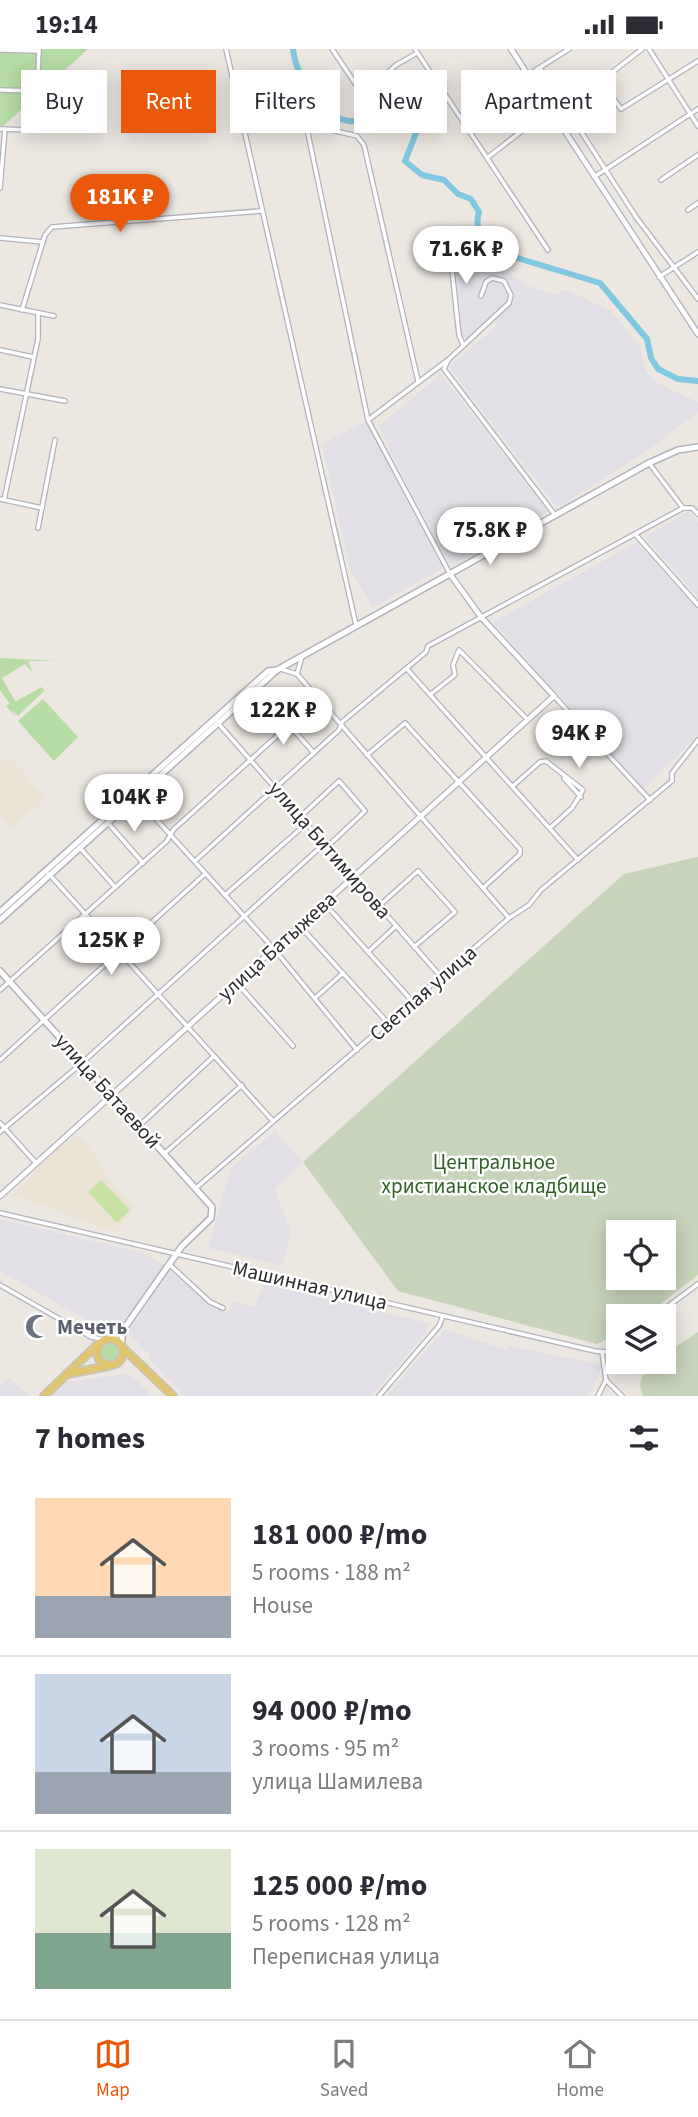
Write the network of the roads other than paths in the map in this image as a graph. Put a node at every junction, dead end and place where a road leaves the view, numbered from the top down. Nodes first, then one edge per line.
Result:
1 (226, 49) edge
2 (332, 49) edge
3 (511, 49) edge
4 (569, 49) edge
5 (642, 49) edge
6 (649, 49) edge
7 (0, 50) edge
8 (39, 50) edge
9 (416, 51) edge
10 (698, 61) edge
11 (540, 68) junction
12 (39, 70) edge
13 (525, 70) edge
14 (537, 70) edge
15 (669, 80) junction
16 (0, 90) edge
17 (21, 91) edge
18 (698, 109) edge
19 (691, 114) junction
20 (698, 126) edge
21 (3, 129) edge
22 (21, 130) edge
23 (340, 131) edge
24 (308, 133) edge
25 (519, 133) edge
26 (566, 133) edge
27 (698, 155) edge
28 (487, 158) junction
29 (606, 170) junction
30 (594, 177) junction
31 (661, 180) dead end
32 (0, 188) edge
33 (698, 203) edge
34 (688, 210) dead end
35 (262, 211) junction
36 (448, 232) dead end
37 (0, 238) edge
38 (43, 242) junction
39 (548, 250) dead end
40 (698, 252) edge
41 (675, 267) junction
42 (659, 277) junction
43 (481, 296) dead end
44 (698, 299) edge
45 (0, 305) edge
46 (22, 310) junction
47 (38, 313) junction
48 (54, 316) dead end
49 (698, 334) edge
50 (463, 345) junction
51 (0, 350) edge
52 (33, 357) junction
53 (448, 360) junction
54 (418, 381) junction
55 (0, 389) edge
56 (24, 395) junction
57 (65, 401) dead end
58 (368, 420) junction
59 (55, 440) dead end
60 (698, 447) edge
61 (649, 463) junction
62 (2, 500) edge
63 (42, 508) junction
64 (682, 508) junction
65 (698, 514) edge
66 (555, 515) junction
67 (38, 528) dead end
68 (636, 535) junction
69 (450, 574) junction
70 (698, 605) edge
71 (481, 617) junction
72 (356, 625) junction
73 (302, 655) junction
74 (278, 669) junction
75 (407, 669) junction
76 (270, 673) junction
77 (297, 674) junction
78 (431, 694) junction
79 (554, 696) junction
80 (528, 720) junction
81 (217, 722) junction
82 (340, 726) junction
83 (698, 740) edge
84 (314, 754) junction
85 (367, 755) junction
86 (488, 757) junction
87 (250, 760) junction
88 (460, 782) junction
89 (513, 786) junction
90 (275, 788) junction
91 (136, 796) junction
92 (650, 800) junction
93 (421, 816) junction
94 (300, 817) junction
95 (107, 822) junction
96 (306, 824) junction
97 (550, 828) junction
98 (170, 835) junction
99 (325, 845) junction
100 (79, 847) junction
101 (578, 861) junction
102 (195, 862) junction
103 (143, 863) junction
104 (49, 874) junction
105 (205, 874) junction
106 (354, 877) junction
107 (116, 888) junction
108 (483, 888) junction
109 (225, 895) junction
110 (325, 904) junction
111 (379, 906) junction
112 (0, 912) edge
113 (86, 914) junction
114 (243, 916) junction
115 (509, 918) junction
116 (0, 920) edge
117 (300, 926) junction
118 (396, 926) junction
119 (414, 947) junction
120 (274, 949) junction
121 (121, 951) junction
122 (368, 952) junction
123 (0, 971) edge
124 (342, 974) junction
125 (442, 978) junction
126 (10, 982) junction
127 (237, 983) junction
128 (0, 990) edge
129 (158, 994) junction
130 (315, 998) junction
131 (413, 1002) junction
132 (44, 1020) junction
133 (388, 1023) junction
134 (187, 1026) junction
135 (293, 1046) dead end
136 (357, 1050) junction
137 (214, 1056) junction
138 (0, 1060) edge
139 (82, 1063) junction
140 (242, 1085) junction
141 (111, 1095) junction
142 (273, 1121) junction
143 (0, 1123) edge
144 (139, 1126) junction
145 (5, 1129) junction
146 (0, 1132) edge
147 (165, 1154) junction
148 (36, 1163) junction
149 (196, 1188) junction
150 (0, 1196) edge
151 (0, 1213) edge
152 (176, 1254) junction
153 (169, 1264) junction
154 (698, 1284) edge
155 (0, 1285) edge
156 (671, 1304) edge
157 (223, 1308) dead end
158 (443, 1316) junction
159 (123, 1330) junction
160 (91, 1337) junction
161 (101, 1344) junction
162 (121, 1346) junction
163 (606, 1350) edge
164 (602, 1352) junction
165 (139, 1364) junction
166 (112, 1365) junction
167 (64, 1375) junction
168 (606, 1380) junction
169 (44, 1396) edge
170 (173, 1396) edge
171 (379, 1396) edge
172 (598, 1396) edge
173 (622, 1396) edge

1 - 35 street
2 - 9 street
3 - 13 street
4 - 11 street
5 - 15 street
6 - 15 street
7 - 8 street
8 - 12 street
9 - 28 street
10 - 15 street
11 - 14 street
11 - 29 street
15 - 19 street
16 - 17 street
18 - 19 street
19 - 20 street
19 - 29 street
21 - 22 street
21 - 32 street
23 - 54 street
24 - 58 street
25 - 28 street
26 - 30 street
27 - 31 street
28 - 39 street
29 - 30 street
29 - 41 street
30 - 42 street
33 - 34 street
35 - 38 street
35 - 72 street
36 - 50 street
37 - 38 street
38 - 46 street
40 - 41 street
41 - 42 street
41 - 44 street
42 - 49 street
43 - 50 street
45 - 46 street
46 - 47 street
47 - 48 street
47 - 52 street
50 - 53 street
51 - 52 street
52 - 56 street
53 - 54 street
53 - 66 street
54 - 58 street
55 - 56 street
56 - 57 street
56 - 62 street
58 - 69 street
59 - 63 street
60 - 61 main road
61 - 64 street
61 - 66 main road
62 - 63 street
63 - 67 street
64 - 65 street
64 - 68 street
66 - 69 main road
68 - 70 street
68 - 71 street
69 - 71 street
69 - 72 main road
71 - 75 street
71 - 79 street
72 - 73 main road
73 - 74 main road
73 - 77 street
74 - 76 main road
74 - 77 street
75 - 78 street
75 - 82 street
76 - 81 main road
76 - 112 main road
77 - 82 street
78 - 80 street
78 - 86 street
79 - 80 street, улица Батыжева
79 - 92 street
80 - 86 street, улица Батыжева
81 - 87 street, улица Битимирова
81 - 91 main road
82 - 84 street
82 - 85 street
83 - 92 street, Светлая улица
84 - 87 street
84 - 90 street
85 - 88 street
85 - 93 street
86 - 88 street, улица Батыжева
86 - 89 street
87 - 90 street, улица Битимирова
87 - 98 street
88 - 93 street, улица Батыжева
88 - 108 street
89 - 97 street
89 - 97 street
90 - 94 street, улица Битимирова
90 - 102 street
91 - 95 main road
91 - 98 street
92 - 101 street, Светлая улица
93 - 106 street, улица Батыжева
93 - 108 street
94 - 96 street, улица Битимирова
94 - 99 street
95 - 100 main road
95 - 103 street
96 - 99 street, улица Битимирова
96 - 109 street
97 - 101 street
98 - 102 street
98 - 103 street
99 - 106 street, улица Битимирова
99 - 114 street
100 - 104 main road
100 - 107 street
101 - 115 street, Светлая улица
102 - 105 street
103 - 107 street
104 - 113 street
104 - 116 main road
105 - 109 street
105 - 121 street
106 - 110 street, улица Батыжева
106 - 111 street, улица Битимирова
107 - 113 street
108 - 115 street
109 - 114 street
110 - 117 street, улица Батыжева
110 - 122 street
111 - 118 street, улица Битимирова
111 - 119 street
113 - 121 street
113 - 126 street
114 - 120 street
114 - 129 street
115 - 125 street, Светлая улица
117 - 120 street, улица Батыжева
117 - 124 street
118 - 119 street, улица Битимирова
118 - 122 street
119 - 125 street, улица Битимирова
120 - 127 street, улица Батыжева
120 - 130 street
121 - 129 street
121 - 132 street
122 - 131 street
123 - 126 main road, улица Батаевой
124 - 130 street
124 - 133 street
125 - 131 street, Светлая улица
126 - 128 street
126 - 132 main road, улица Батаевой
127 - 134 street, улица Батыжева
127 - 135 street
129 - 134 street
129 - 139 street
130 - 136 street
131 - 133 street, Светлая улица
132 - 138 street
132 - 139 main road, улица Батаевой
133 - 136 street, Светлая улица
134 - 137 street
134 - 141 street, улица Батыжева
136 - 142 street, Светлая улица
137 - 140 street
137 - 144 street
139 - 141 main road, улица Батаевой
139 - 145 street
140 - 142 street
140 - 147 street
141 - 144 main road, улица Батаевой
141 - 148 street, улица Батыжева
142 - 149 street, Светлая улица
143 - 145 street
144 - 147 main road, улица Батаевой
145 - 146 street
145 - 148 street
147 - 149 main road, улица Батаевой
148 - 150 street, улица Батыжева
149 - 152 main road, улица Батаевой
151 - 152 street, Машинная улица
152 - 153 main road
152 - 158 street, Машинная улица
153 - 157 street
153 - 159 main road
154 - 156 street
155 - 160 street
158 - 164 street, Машинная улица
158 - 171 street
159 - 161 main road
159 - 162 main road
160 - 161 street
160 - 161 street
161 - 162 main road
161 - 166 main road
161 - 167 main road
162 - 165 main road
162 - 166 main road
163 - 164 street
164 - 168 street
165 - 166 main road
165 - 170 main road
166 - 167 main road
167 - 169 main road
168 - 172 street
168 - 173 street

